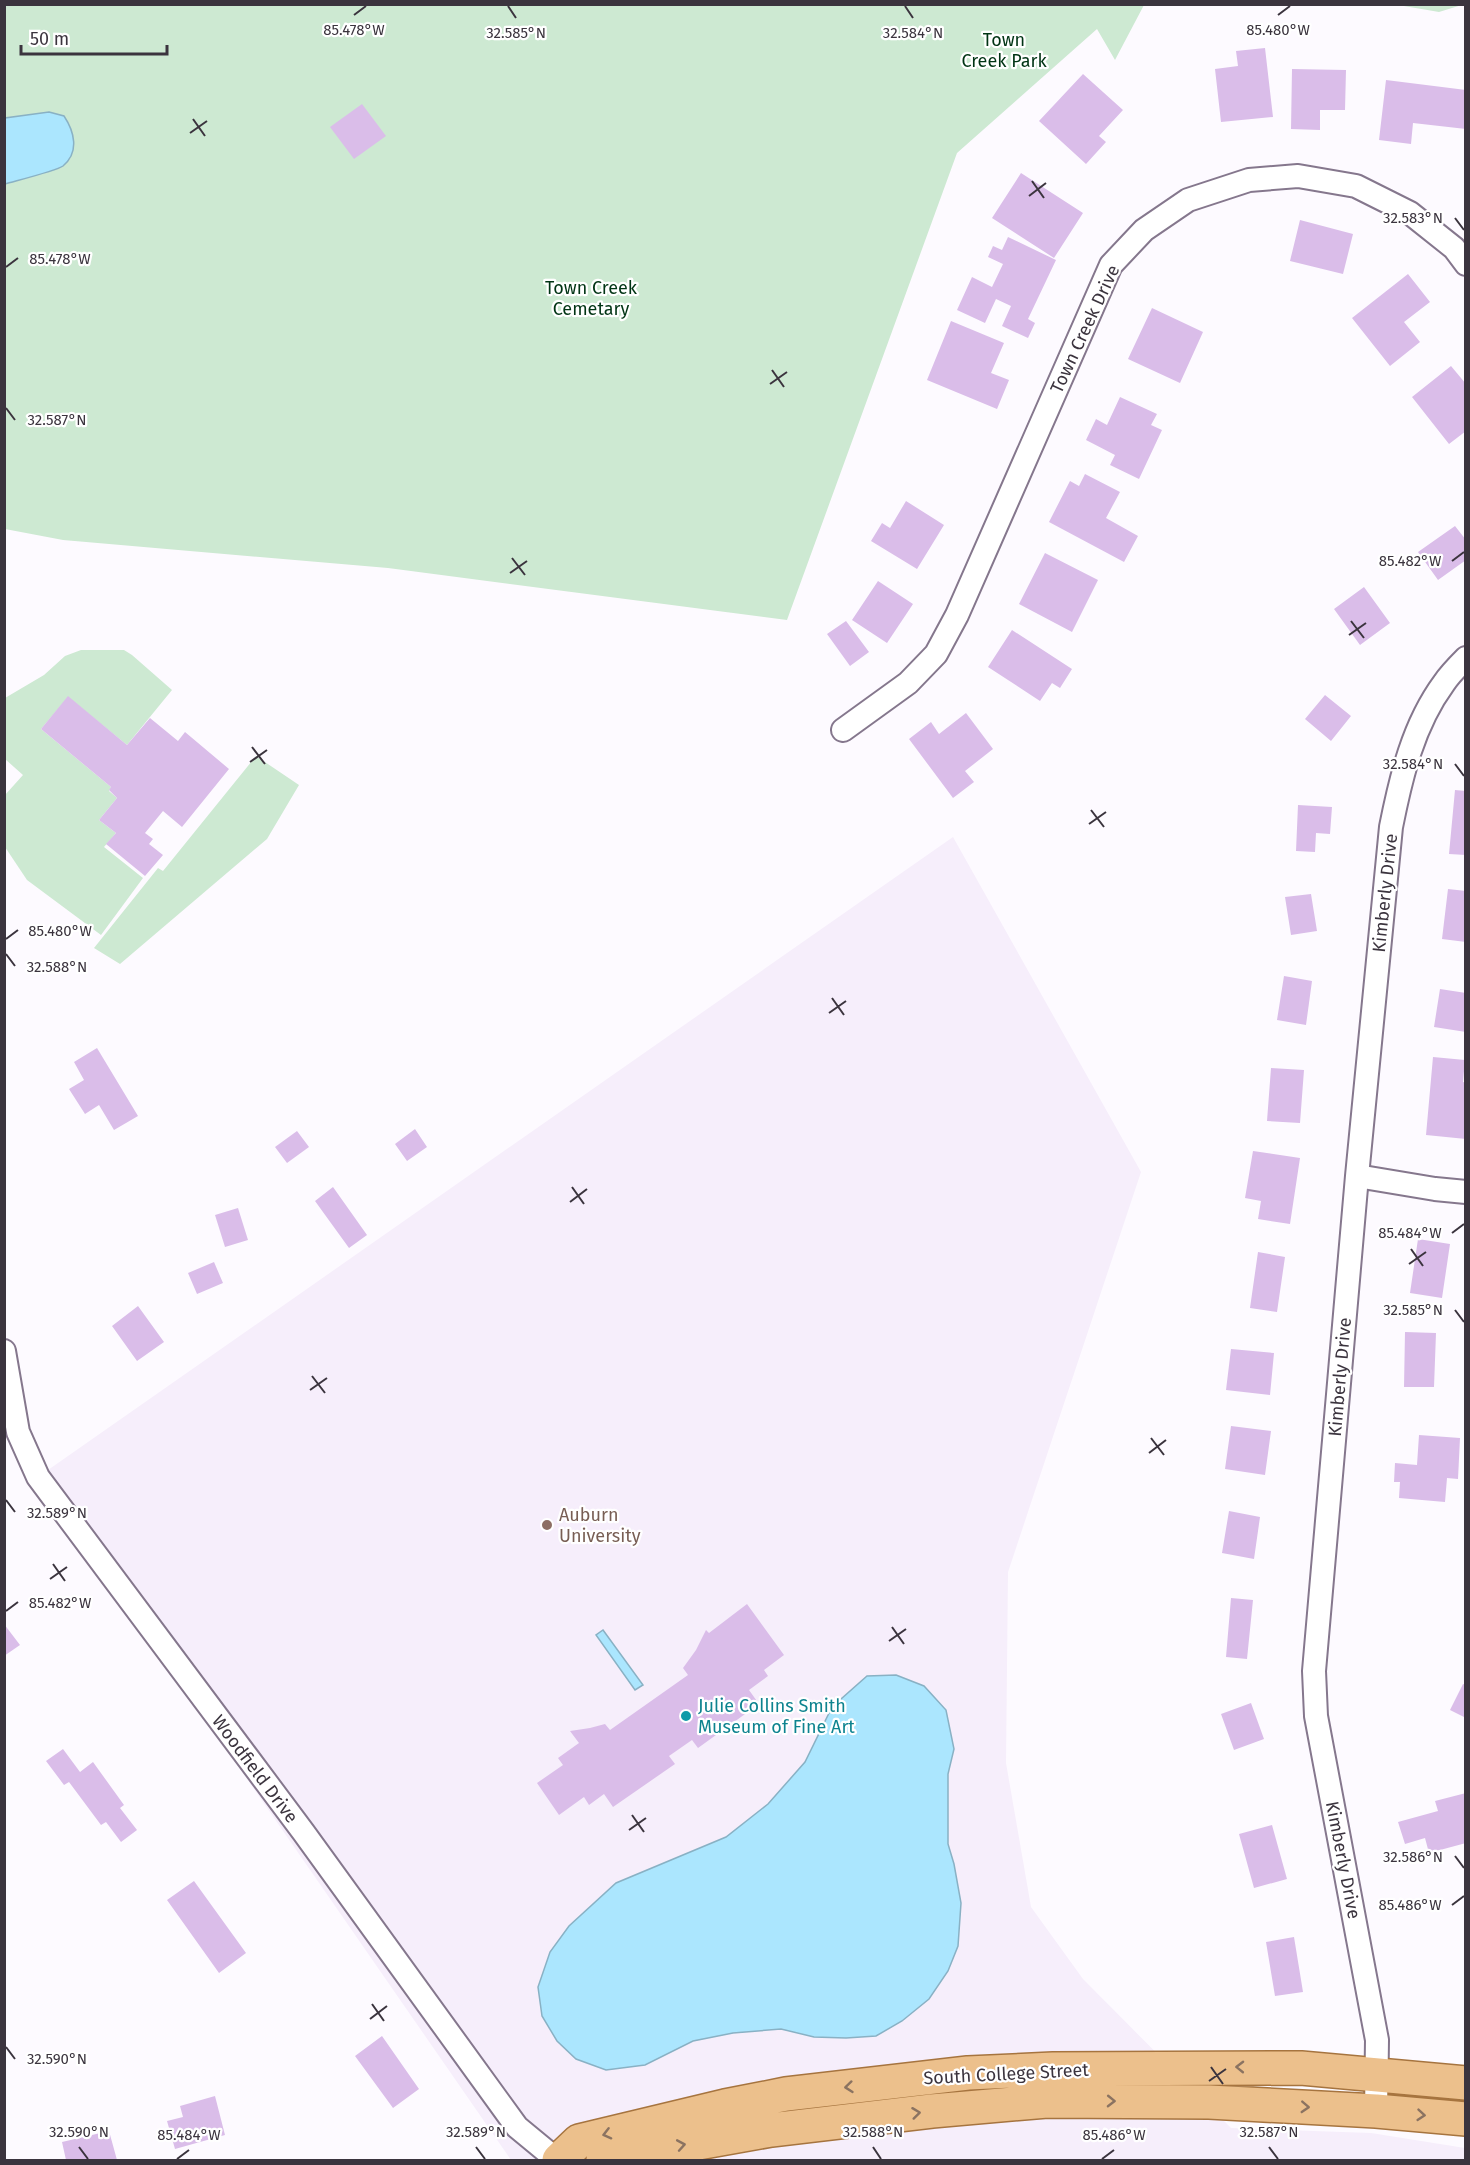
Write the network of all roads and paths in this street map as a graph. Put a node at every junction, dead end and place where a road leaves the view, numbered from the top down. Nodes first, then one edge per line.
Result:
1 (1462, 250) edge
2 (1466, 658) edge
3 (843, 730) dead end
4 (1357, 1176) junction
5 (1466, 1192) edge
6 (4, 1351) edge
7 (1376, 2075) junction
8 (1466, 2083) edge
9 (1376, 2110) junction
10 (1466, 2119) edge
11 (558, 2160) edge
12 (603, 2160) edge

1 - 3 street, Town Creek Drive
2 - 4 street, Kimberly Drive
4 - 5 street
4 - 7 street, Kimberly Drive
6 - 11 street, Woodfield Drive
7 - 8 main road, South College Street
7 - 9 street, Kimberly Drive
7 -> 11 main road, South College Street
9 -> 10 main road, South College Street
12 -> 9 main road, South College Street

